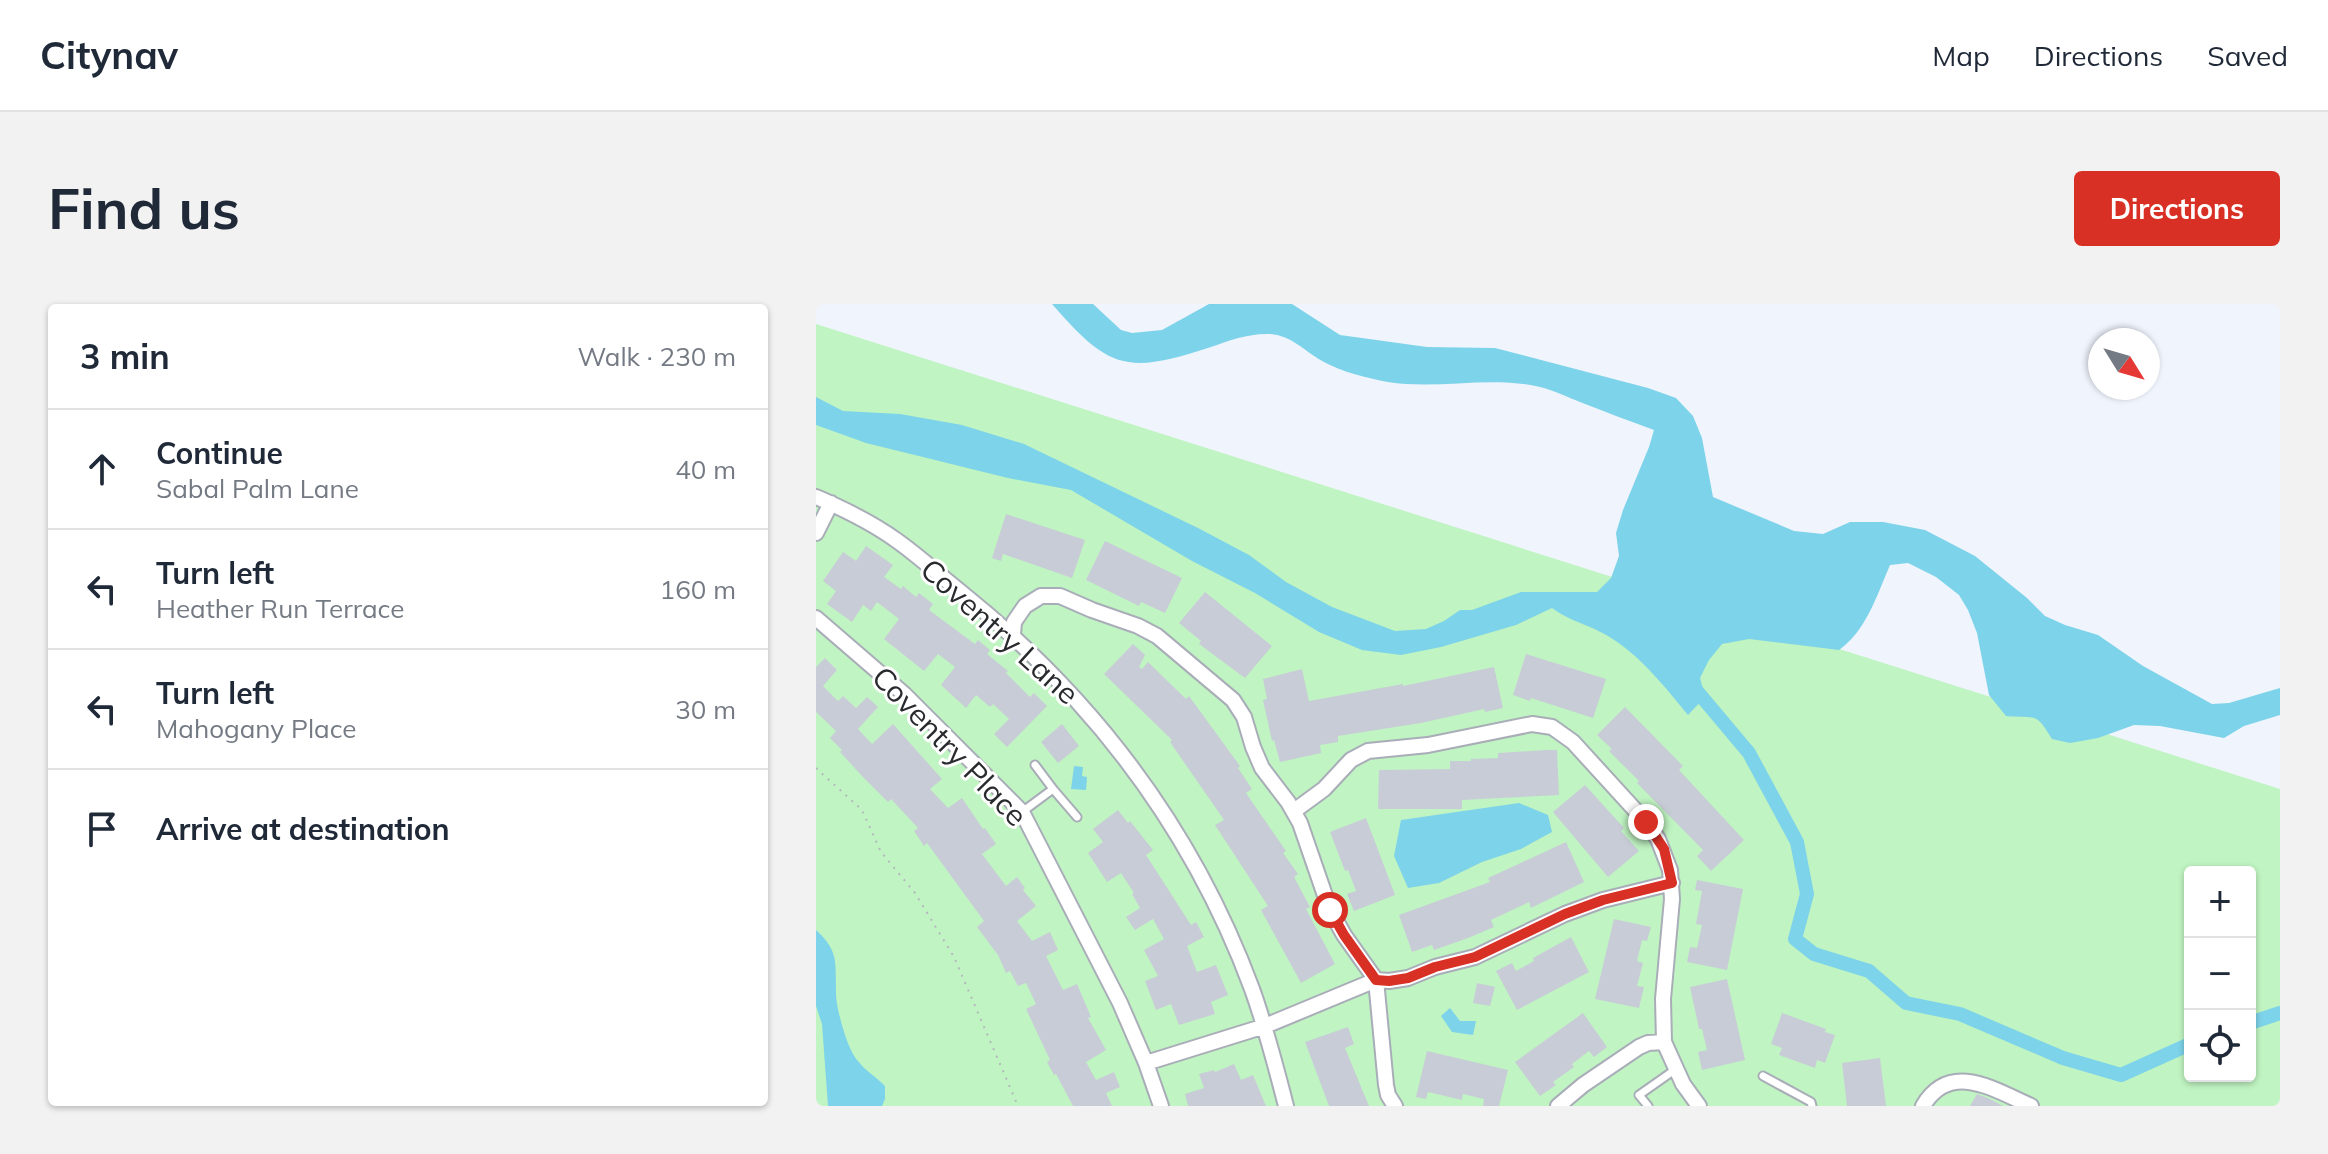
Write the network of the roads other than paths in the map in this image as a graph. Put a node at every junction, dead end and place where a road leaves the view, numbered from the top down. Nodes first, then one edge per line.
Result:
1 (816, 497) edge
2 (831, 503) junction
3 (816, 533) edge
4 (816, 618) edge
5 (1013, 635) junction
6 (1035, 765) dead end
7 (1053, 789) junction
8 (1294, 811) junction
9 (1022, 812) junction
10 (1077, 817) dead end
11 (1672, 883) junction
12 (1376, 980) junction
13 (1265, 1026) junction
14 (1664, 1042) junction
15 (1146, 1063) junction
16 (1676, 1069) junction
17 (1763, 1076) dead end
18 (1161, 1106) edge
19 (1286, 1106) edge
20 (1395, 1106) edge
21 (1558, 1106) edge
22 (1648, 1106) edge
23 (1699, 1106) edge
24 (1812, 1106) edge
25 (1923, 1106) edge
26 (2031, 1106) edge

1 - 2 street, Coventry Lane
2 - 3 street
2 - 5 street, Coventry Lane
4 - 9 street, Coventry Place
5 - 8 street
5 - 13 street, Coventry Lane
6 - 7 lane
7 - 9 lane
7 - 10 lane
8 - 11 street
8 - 12 street
9 - 15 street, Coventry Place
11 - 12 street
11 - 14 street
12 - 13 street
12 - 20 street
13 - 15 street
13 - 19 street, Coventry Lane
14 - 16 street
14 - 21 street
15 - 18 street, Coventry Place
16 - 22 lane
16 - 23 street
17 - 24 lane
25 - 26 street

